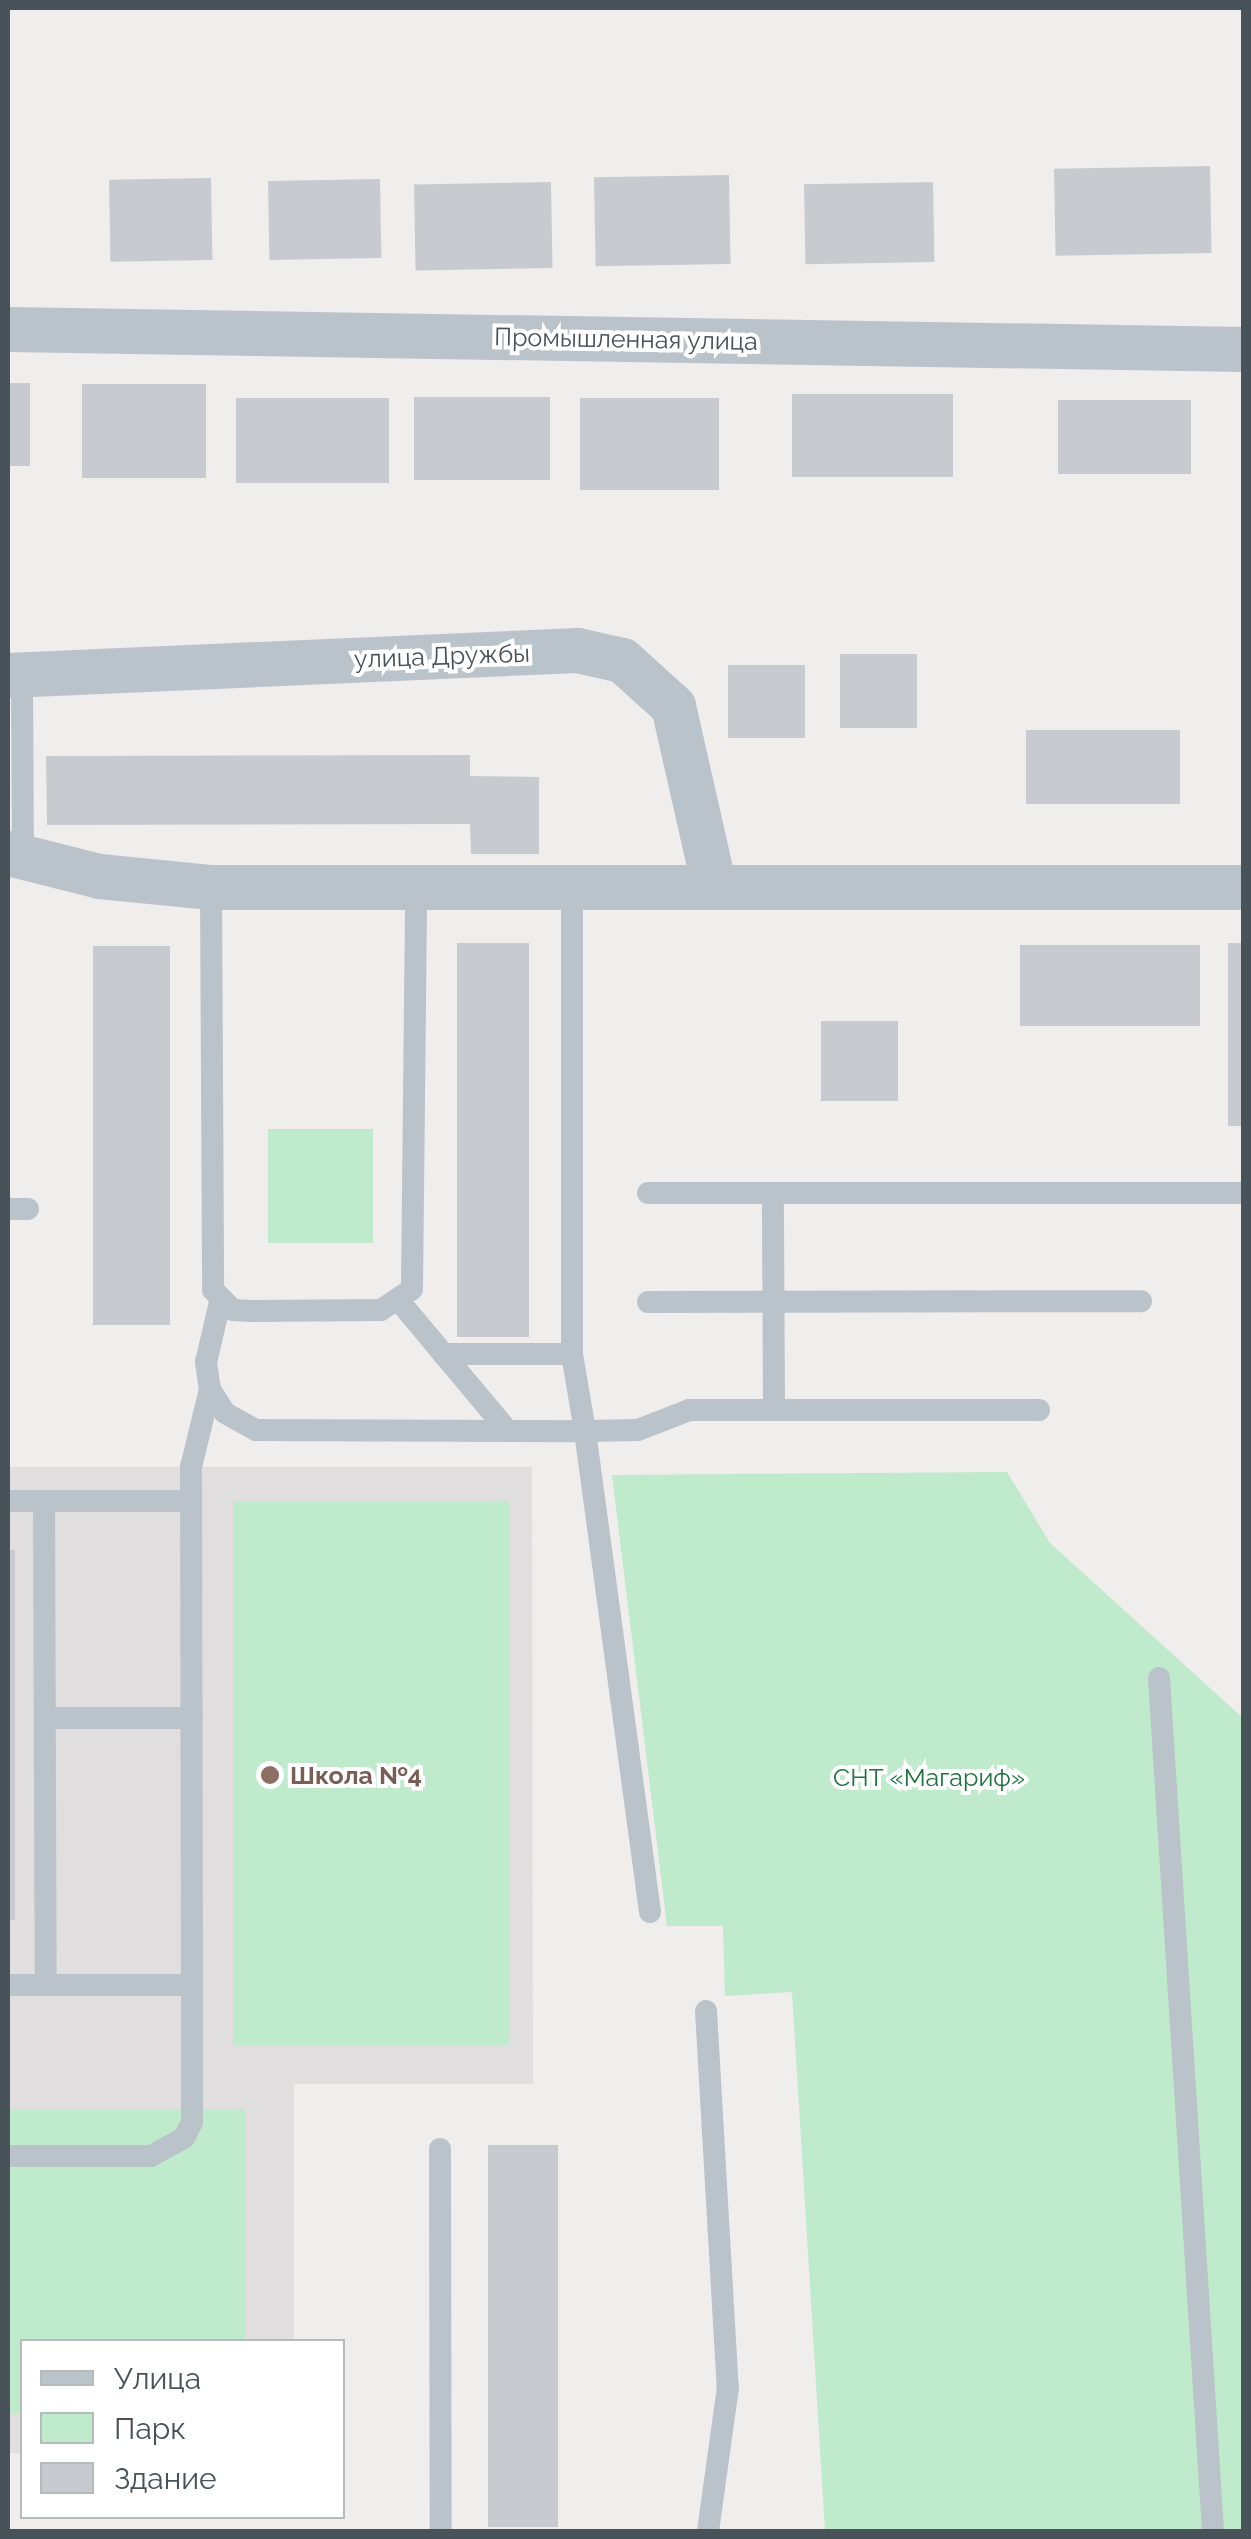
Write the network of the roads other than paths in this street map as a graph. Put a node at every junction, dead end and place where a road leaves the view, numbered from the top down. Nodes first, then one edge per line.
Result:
1 (8, 330) edge
2 (1244, 349) edge
3 (15, 675) edge
4 (16, 856) edge
5 (572, 886) junction
6 (714, 886) junction
7 (211, 887) junction
8 (416, 887) junction
9 (1244, 887) edge
10 (1244, 1192) edge
11 (648, 1193) dead end
12 (773, 1193) junction
13 (220, 1302) junction
14 (400, 1302) junction
15 (648, 1302) dead end
16 (774, 1302) junction
17 (1141, 1302) dead end
18 (443, 1354) junction
19 (572, 1354) junction
20 (210, 1389) junction
21 (774, 1410) junction
22 (1039, 1410) dead end
23 (507, 1430) junction
24 (585, 1430) junction
25 (8, 1501) edge
26 (44, 1501) junction
27 (191, 1501) junction
28 (1160, 1678) dead end
29 (45, 1718) junction
30 (192, 1718) junction
31 (650, 1912) dead end
32 (8, 1985) edge
33 (46, 1985) junction
34 (192, 1985) junction
35 (706, 2011) dead end
36 (440, 2148) dead end
37 (8, 2156) edge
38 (440, 2532) edge
39 (708, 2532) edge
40 (1214, 2532) edge

1 - 2 street, Промышленная улица
3 - 4 lane
3 - 6 street, улица Дружбы
4 - 7 street
5 - 6 street
5 - 8 street
5 - 19 lane
6 - 9 street
7 - 8 street
7 - 13 lane
8 - 14 lane
10 - 12 lane
11 - 12 lane
12 - 16 lane
13 - 14 lane
13 - 20 lane
14 - 18 lane
15 - 16 lane
16 - 17 lane
16 - 21 lane
18 - 19 lane
18 - 23 lane
19 - 24 lane
20 - 23 lane
20 - 27 lane
21 - 22 lane
21 - 24 lane
23 - 24 lane
24 - 31 lane
25 - 26 lane
26 - 27 lane
26 - 29 lane
27 - 30 lane
28 - 40 lane
29 - 30 lane
29 - 33 lane
30 - 34 lane
32 - 33 lane
33 - 34 lane
34 - 37 lane
35 - 39 lane
36 - 38 lane

